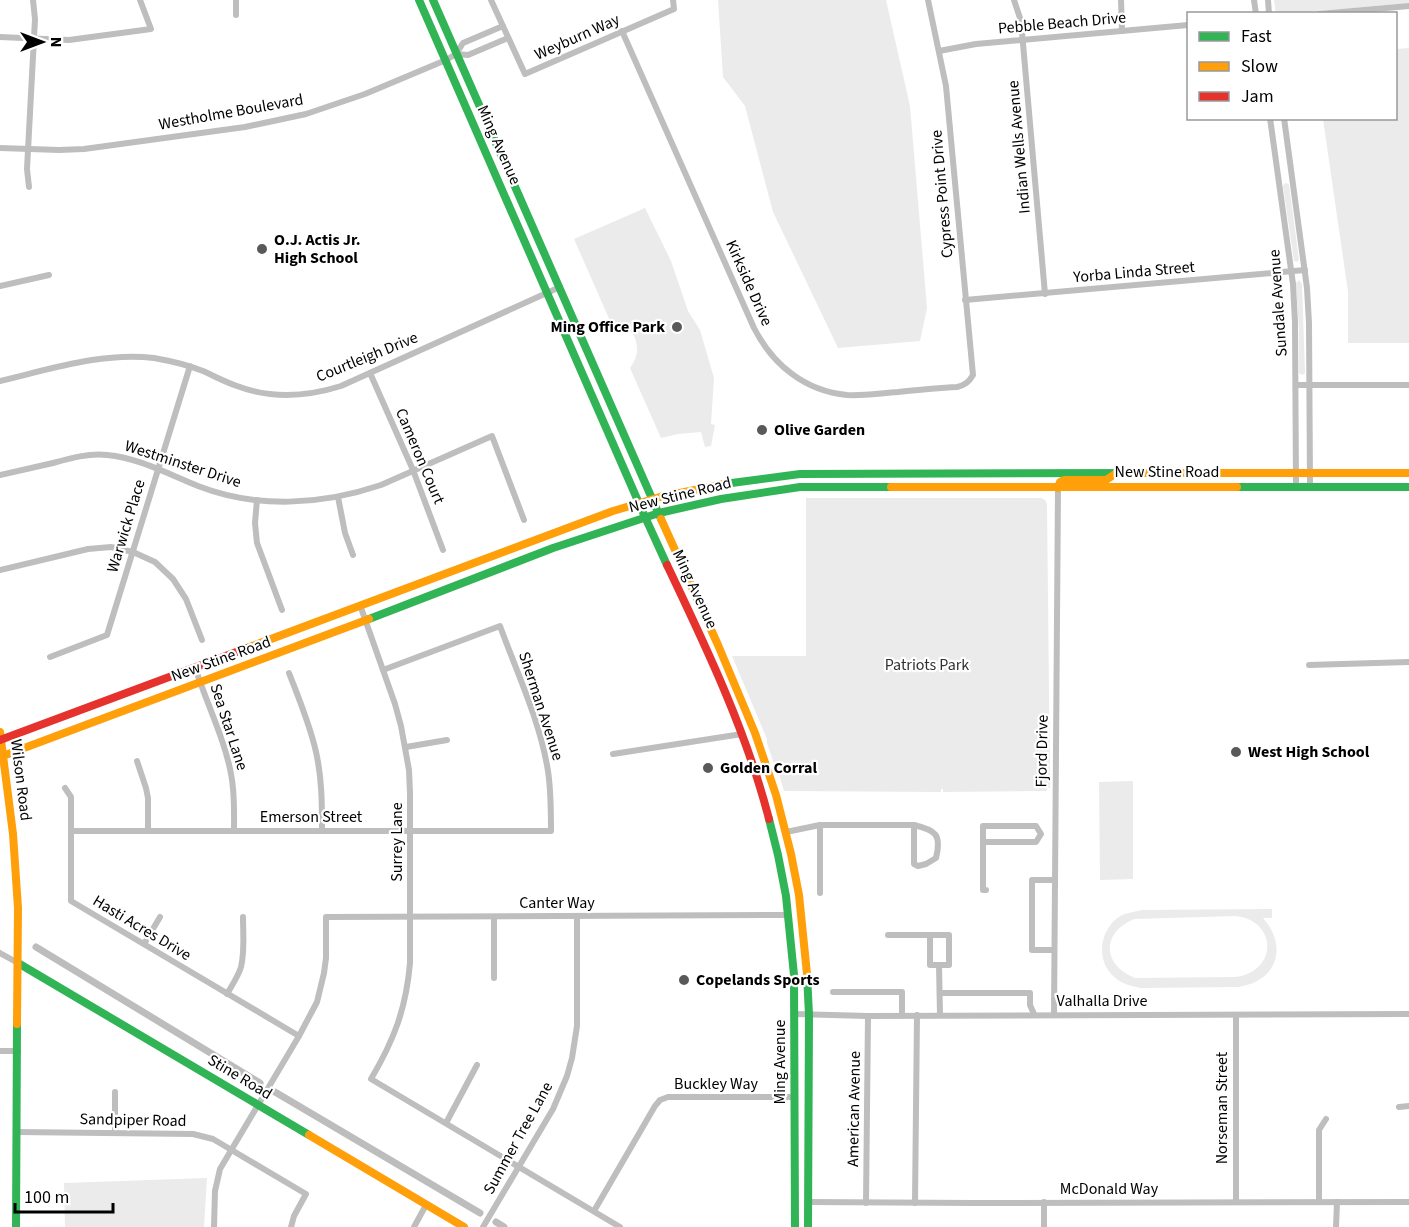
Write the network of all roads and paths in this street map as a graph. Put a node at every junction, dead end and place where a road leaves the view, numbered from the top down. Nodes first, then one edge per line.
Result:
1 (33, 0) edge
2 (140, 0) edge
3 (236, 0) edge
4 (419, 0) edge
5 (433, 0) edge
6 (491, 0) edge
7 (673, 0) edge
8 (928, 0) edge
9 (1014, 0) edge
10 (1121, 0) edge
11 (1409, 6) edge
12 (1342, 12) edge
13 (236, 15) dead end
14 (1187, 25) edge
15 (503, 26) junction
16 (622, 31) junction
17 (1122, 31) junction
18 (0, 37) edge
19 (508, 38) junction
20 (34, 39) junction
21 (1023, 40) junction
22 (939, 51) junction
23 (456, 54) junction
24 (446, 60) junction
25 (1270, 120) edge
26 (1284, 120) edge
27 (0, 148) edge
28 (28, 150) junction
29 (29, 187) dead end
30 (1305, 270) junction
31 (1292, 272) junction
32 (49, 275) dead end
33 (0, 286) edge
34 (560, 287) junction
35 (548, 293) junction
36 (1045, 294) junction
37 (965, 300) junction
38 (190, 366) junction
39 (370, 373) junction
40 (0, 381) edge
41 (965, 385) joint
42 (1296, 385) junction
43 (1310, 385) junction
44 (1409, 385) edge
45 (158, 469) junction
46 (413, 470) junction
47 (1311, 472) junction
48 (1048, 473) junction
49 (1116, 473) junction
50 (1296, 473) junction
51 (1409, 473) edge
52 (0, 475) edge
53 (1296, 487) junction
54 (1310, 487) junction
55 (1409, 487) edge
56 (1010, 488) junction
57 (1058, 488) junction
58 (338, 497) junction
59 (652, 499) junction
60 (257, 500) junction
61 (639, 503) junction
62 (659, 513) junction
63 (645, 517) junction
64 (524, 520) dead end
65 (443, 550) dead end
66 (133, 552) junction
67 (353, 555) dead end
68 (0, 570) edge
69 (360, 605) junction
70 (282, 610) dead end
71 (366, 620) junction
72 (202, 640) dead end
73 (50, 657) dead end
74 (1409, 662) edge
75 (1309, 665) dead end
76 (195, 667) junction
77 (383, 670) junction
78 (289, 673) dead end
79 (200, 683) junction
80 (742, 734) junction
81 (0, 737) edge
82 (447, 740) dead end
83 (406, 747) junction
84 (613, 754) dead end
85 (2, 756) edge
86 (137, 761) dead end
87 (65, 788) dead end
88 (776, 795) junction
89 (820, 825) junction
90 (914, 825) junction
91 (71, 831) junction
92 (148, 831) junction
93 (234, 831) junction
94 (322, 831) junction
95 (411, 831) junction
96 (551, 831) joint
97 (786, 832) junction
98 (1041, 834) junction
99 (1055, 835) junction
100 (983, 842) junction
101 (781, 873) junction
102 (1054, 880) junction
103 (986, 890) dead end
104 (820, 893) dead end
105 (801, 910) junction
106 (788, 915) junction
107 (160, 917) dead end
108 (243, 917) dead end
109 (410, 917) junction
110 (494, 917) junction
111 (577, 917) junction
112 (888, 935) dead end
113 (930, 935) junction
114 (144, 945) junction
115 (1054, 950) junction
116 (0, 953) edge
117 (806, 957) junction
118 (18, 963) junction
119 (939, 965) junction
120 (494, 978) dead end
121 (833, 993) dead end
122 (940, 993) junction
123 (227, 994) junction
124 (795, 1014) junction
125 (1034, 1014) junction
126 (1409, 1014) edge
127 (809, 1015) junction
128 (902, 1015) junction
129 (917, 1015) junction
130 (940, 1015) junction
131 (1054, 1015) junction
132 (1236, 1015) junction
133 (868, 1016) junction
134 (298, 1036) junction
135 (0, 1051) edge
136 (18, 1051) junction
137 (477, 1065) dead end
138 (115, 1092) dead end
139 (795, 1097) junction
140 (258, 1105) junction
141 (1399, 1107) dead end
142 (1409, 1107) edge
143 (1326, 1119) dead end
144 (446, 1123) junction
145 (17, 1132) junction
146 (115, 1133) junction
147 (795, 1141) junction
148 (231, 1150) junction
149 (519, 1167) junction
150 (808, 1202) junction
151 (1044, 1202) junction
152 (1236, 1202) junction
153 (1319, 1202) junction
154 (1336, 1202) junction
155 (1409, 1202) edge
156 (795, 1203) junction
157 (866, 1203) junction
158 (915, 1203) junction
159 (426, 1205) junction
160 (594, 1211) junction
161 (16, 1227) edge
162 (214, 1227) edge
163 (291, 1227) edge
164 (414, 1227) edge
165 (464, 1227) edge
166 (483, 1227) edge
167 (620, 1227) edge
168 (795, 1227) edge
169 (806, 1227) edge
170 (1044, 1227) edge
171 (1336, 1227) edge

1 - 20 street
2 - 20 street
3 - 13 street
4 - 24 main road, Ming Avenue
5 - 23 main road, Ming Avenue
6 - 15 street
7 - 16 street, Weyburn Way
8 - 22 street, Cypress Point Drive
9 - 21 street, Indian Wells Avenue
10 - 17 street
11 - 12 street
14 - 17 street, Pebble Beach Drive
15 - 19 street
15 - 23 street, Westholme Boulevard
16 - 19 street, Weyburn Way
16 - 41 street, Kirkside Drive
17 - 21 street, Pebble Beach Drive
18 - 20 street
19 - 23 street, Westholme Boulevard
20 - 28 street
21 - 22 street, Pebble Beach Drive
21 - 36 street, Indian Wells Avenue
22 - 37 street, Cypress Point Drive
23 - 24 street, Westholme Boulevard
23 - 34 main road, Ming Avenue
24 - 28 street, Westholme Boulevard
24 - 35 main road, Ming Avenue
25 - 31 street, Sundale Avenue
26 - 30 street, Sundale Avenue
27 - 28 street, Westholme Boulevard
28 - 29 street
30 - 31 street, Yorba Linda Street
30 - 43 street, Sundale Avenue
31 - 36 street, Yorba Linda Street
31 - 42 street, Sundale Avenue
32 - 33 street
34 - 35 street, Courtleigh Drive
34 - 59 main road, Ming Avenue
35 - 39 street, Courtleigh Drive
35 - 61 main road, Ming Avenue
36 - 37 street, Yorba Linda Street
37 - 41 street, Cypress Point Drive
38 - 39 street, Courtleigh Drive
38 - 40 street, Courtleigh Drive
38 - 45 street, Warwick Place
39 - 46 street, Cameron Court
42 - 43 street
42 - 50 street, Sundale Avenue
43 - 44 street
43 - 47 street, Sundale Avenue
45 - 52 street, Westminster Drive
45 - 60 street, Westminster Drive
45 - 66 street, Warwick Place
46 - 58 street, Westminster Drive
46 - 64 street, Westminster Drive
46 - 65 street, Cameron Court
47 - 50 main road, New Stine Road
47 - 51 main road, New Stine Road
47 - 54 street, Sundale Avenue
48 - 49 main road, New Stine Road
48 - 56 main road
48 - 59 main road, New Stine Road
49 - 50 main road, New Stine Road
49 - 57 main road
50 - 53 street, Sundale Avenue
53 - 54 main road, New Stine Road
53 - 57 main road, New Stine Road
54 - 55 main road, New Stine Road
56 - 57 main road, New Stine Road
56 - 62 main road, New Stine Road
57 - 99 street, Fjord Drive
58 - 60 street, Westminster Drive
58 - 67 street
59 - 61 main road, New Stine Road
59 - 62 main road, Ming Avenue
60 - 70 street
61 - 63 main road, Ming Avenue
61 - 69 main road, New Stine Road
62 - 63 main road, New Stine Road
62 - 88 main road, Ming Avenue
63 - 71 main road, New Stine Road
63 - 80 main road, Ming Avenue
66 - 68 street
66 - 72 street
66 - 73 street, Warwick Place
69 - 71 street, Surrey Lane
69 - 76 main road, New Stine Road
71 - 77 street, Surrey Lane
71 - 79 main road, New Stine Road
74 - 75 street
76 - 79 street, Sea Star Lane
76 - 81 main road, New Stine Road
77 - 83 street, Surrey Lane
77 - 96 street, Sherman Avenue
78 - 94 street
79 - 85 main road, New Stine Road
79 - 93 street, Sea Star Lane
80 - 84 street
80 - 88 main road
80 - 101 main road, Ming Avenue
81 - 85 main road, Wilson Road
82 - 83 street
83 - 95 street, Surrey Lane
85 - 118 main road, Wilson Road
86 - 92 street
87 - 91 street, Hasti Acres Drive
88 - 97 main road, Ming Avenue
89 - 90 street
89 - 97 street
89 - 104 street
90 - 90 street
91 - 92 street, Emerson Street
91 - 114 street, Hasti Acres Drive
92 - 93 street, Emerson Street
93 - 94 street, Emerson Street
94 - 95 street, Emerson Street
95 - 96 street, Emerson Street
95 - 109 street, Surrey Lane
97 - 105 main road, Ming Avenue
98 - 99 street
98 - 100 street
98 - 100 street
99 - 102 street, Fjord Drive
100 - 103 street
101 - 105 main road
101 - 106 main road, Ming Avenue
102 - 115 street, Fjord Drive
102 - 115 street
105 - 117 main road, Ming Avenue
106 - 111 street, Canter Way
106 - 117 main road
106 - 124 main road, Ming Avenue
107 - 114 street
108 - 123 street
109 - 110 street, Canter Way
109 - 134 street, Canter Way
109 - 144 street, Surrey Lane
110 - 111 street, Canter Way
110 - 120 street
111 - 149 street, Summer Tree Lane
112 - 113 street
113 - 119 street
113 - 119 street
114 - 123 street, Hasti Acres Drive
115 - 131 street, Fjord Drive
116 - 118 street, Stine Road
117 - 127 main road, Ming Avenue
118 - 136 main road, Wilson Road
118 - 140 main road, Stine Road
119 - 122 street
121 - 128 street
122 - 125 street
122 - 130 street
123 - 134 street, Hasti Acres Drive
124 - 127 street, Valhalla Drive
124 - 139 main road, Ming Avenue
125 - 130 street, Valhalla Drive
125 - 131 street, Valhalla Drive
126 - 132 street, Valhalla Drive
127 - 133 street, Valhalla Drive
127 - 150 main road, Ming Avenue
128 - 129 street, Valhalla Drive
128 - 133 street, Valhalla Drive
129 - 130 street, Valhalla Drive
129 - 158 street
131 - 132 street, Valhalla Drive
132 - 152 street, Norseman Street
133 - 157 street, American Avenue
134 - 140 street
135 - 136 street
136 - 145 main road, Wilson Road
137 - 144 street
138 - 146 street
139 - 147 main road, Ming Avenue
139 - 160 street, Buckley Way
140 - 148 street
140 - 159 main road, Stine Road
141 - 142 street
143 - 153 street
144 - 149 street
145 - 146 street, Sandpiper Road
145 - 161 main road, Wilson Road
146 - 148 street, Sandpiper Road
147 - 150 main road
147 - 156 main road, Ming Avenue
148 - 162 street
148 - 163 street, Sandpiper Road
149 - 160 street
149 - 166 street, Summer Tree Lane
150 - 157 street, McDonald Way
150 - 169 main road, Ming Avenue
151 - 152 street, McDonald Way
151 - 158 street, McDonald Way
151 - 170 street
152 - 153 street, McDonald Way
153 - 154 street, McDonald Way
154 - 155 street, McDonald Way
154 - 171 street
156 - 168 main road, Ming Avenue
156 - 169 main road
157 - 158 street, McDonald Way
159 - 164 street
159 - 165 main road, Stine Road
160 - 167 street

